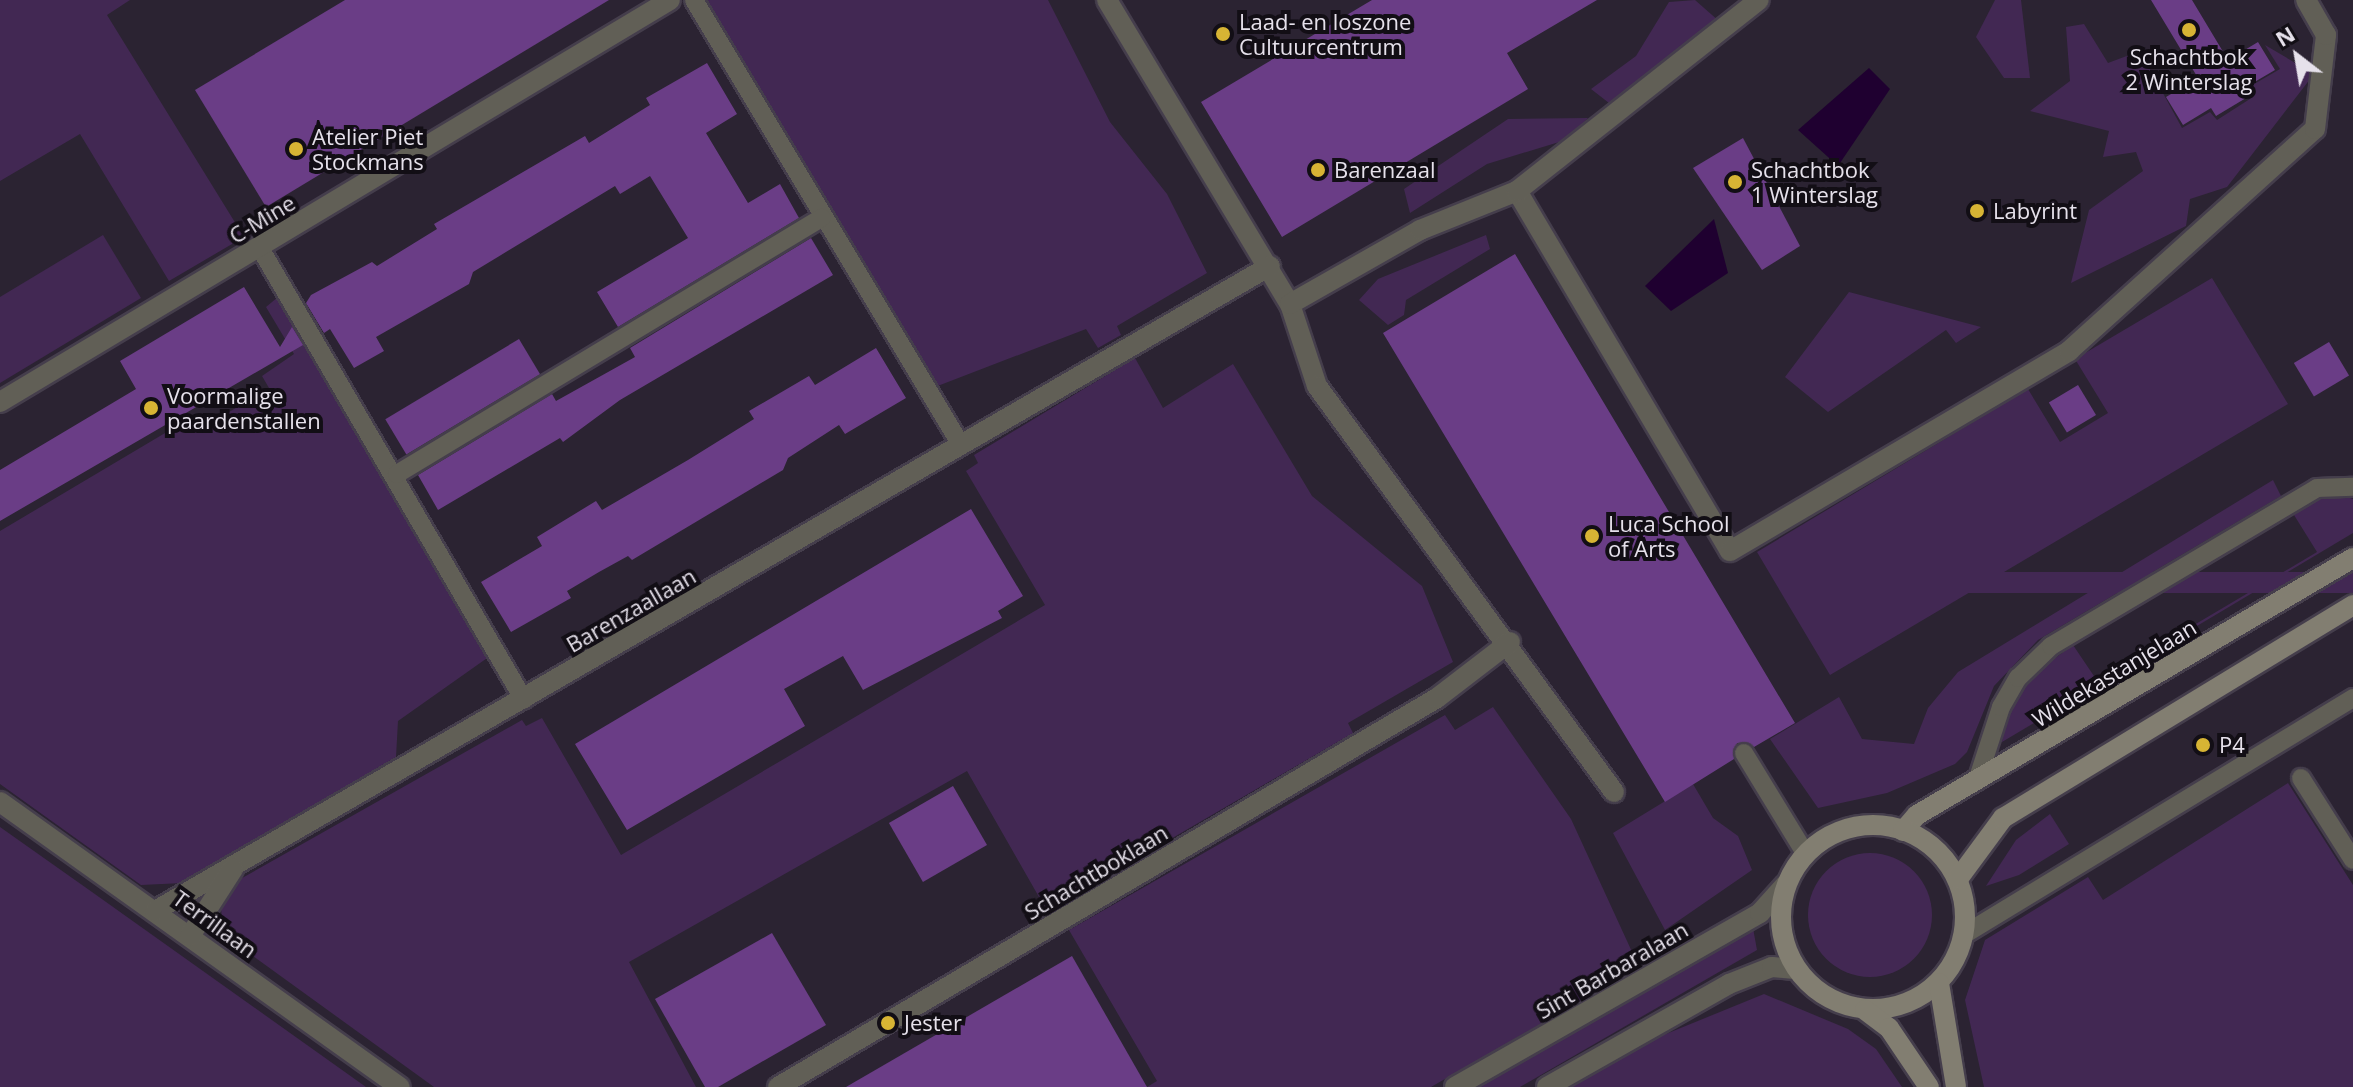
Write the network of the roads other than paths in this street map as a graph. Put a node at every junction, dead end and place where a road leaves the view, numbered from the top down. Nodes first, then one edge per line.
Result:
1 (670, 0) edge
2 (694, 0) edge
3 (1107, 0) edge
4 (1759, 0) edge
5 (2306, 0) edge
6 (1517, 191) junction
7 (822, 218) junction
8 (260, 248) junction
9 (1270, 266) junction
10 (1290, 304) junction
11 (0, 402) edge
12 (961, 445) junction
13 (397, 474) junction
14 (2353, 487) edge
15 (2353, 558) edge
16 (2353, 605) edge
17 (1510, 642) junction
18 (2353, 698) edge
19 (524, 700) junction
20 (1744, 753) dead end
21 (2301, 778) dead end
22 (1977, 781) junction
23 (1614, 792) dead end
24 (0, 802) edge
25 (1903, 831) junction
26 (1805, 853) junction
27 (2353, 860) edge
28 (233, 869) junction
29 (1958, 879) junction
30 (1785, 885) junction
31 (155, 911) junction
32 (1965, 934) junction
33 (190, 936) junction
34 (1795, 969) junction
35 (1939, 983) junction
36 (1865, 1010) junction
37 (400, 1087) edge
38 (778, 1087) edge
39 (1455, 1087) edge
40 (1547, 1087) edge
41 (1929, 1087) edge
42 (1956, 1087) edge

1 - 8 street, C-Mine
2 - 7 lane
3 - 9 street
4 - 6 street
5 - 6 street
6 - 10 street
7 - 12 lane
7 - 13 lane
8 - 11 street, C-Mine
8 - 13 lane
9 - 10 street
9 - 12 street, Barenzaallaan
10 - 17 street
12 - 19 street, Barenzaallaan
13 - 19 lane
14 - 22 lane
15 - 22 street, Wildekastanjelaan
16 - 29 street
17 - 23 street
17 - 38 street, Schachtboklaan
18 - 32 lane
19 - 28 street, Barenzaallaan
20 - 26 lane
21 - 27 lane
22 - 25 street, Wildekastanjelaan
24 - 31 street, Terrillaan
25 - 26 street
25 - 29 street
26 - 30 street
28 - 31 street, Barenzaallaan
28 - 33 street
29 - 32 street
30 - 34 street
30 - 39 street, Sint Barbaralaan
31 - 33 street, Terrillaan
32 - 35 street
33 - 37 street, Terrillaan
34 - 36 street
34 - 40 street
35 - 36 street
35 - 42 street
36 - 41 street

